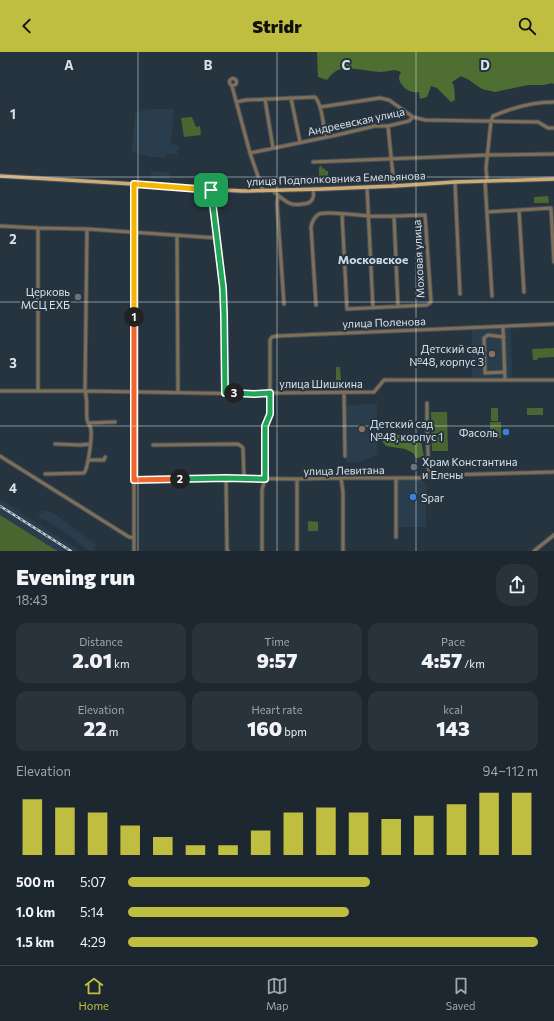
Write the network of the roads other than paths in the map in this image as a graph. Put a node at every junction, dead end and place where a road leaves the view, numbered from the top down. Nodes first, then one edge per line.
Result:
1 (232, 86) dead end
2 (291, 98) junction
3 (265, 99) junction
4 (236, 102) junction
5 (554, 102) edge
6 (320, 108) junction
7 (414, 117) junction
8 (491, 121) junction
9 (388, 126) junction
10 (554, 128) edge
11 (325, 137) junction
12 (300, 142) junction
13 (273, 148) junction
14 (250, 153) junction
15 (554, 154) edge
16 (487, 155) junction
17 (391, 159) junction
18 (313, 162) dead end
19 (0, 176) edge
20 (554, 179) edge
21 (486, 181) junction
22 (455, 182) junction
23 (134, 184) junction
24 (394, 186) junction
25 (367, 187) junction
26 (211, 190) junction
27 (313, 190) junction
28 (263, 191) junction
29 (273, 191) junction
30 (278, 195) junction
31 (552, 207) edge
32 (519, 210) junction
33 (487, 212) junction
34 (342, 214) junction
35 (369, 216) junction
36 (394, 216) junction
37 (0, 226) edge
38 (38, 228) junction
39 (87, 229) junction
40 (134, 233) junction
41 (177, 236) junction
42 (217, 238) junction
43 (554, 262) edge
44 (524, 292) dead end
45 (460, 294) dead end
46 (492, 296) dead end
47 (284, 304) dead end
48 (316, 305) dead end
49 (398, 306) junction
50 (374, 308) junction
51 (554, 324) edge
52 (504, 327) junction
53 (504, 337) junction
54 (505, 372) junction
55 (505, 380) junction
56 (554, 380) edge
57 (0, 391) edge
58 (38, 391) junction
59 (85, 391) junction
60 (133, 392) junction
61 (178, 392) junction
62 (344, 392) junction
63 (225, 393) junction
64 (270, 393) junction
65 (427, 403) dead end
66 (115, 422) dead end
67 (88, 423) junction
68 (55, 444) dead end
69 (90, 444) junction
70 (153, 445) dead end
71 (0, 456) edge
72 (344, 456) dead end
73 (106, 457) dead end
74 (88, 460) junction
75 (554, 472) edge
76 (45, 474) dead end
77 (429, 477) junction
78 (226, 478) junction
79 (244, 478) junction
80 (342, 478) junction
81 (396, 478) junction
82 (265, 479) junction
83 (297, 479) junction
84 (134, 480) junction
85 (554, 534) edge
86 (396, 536) dead end
87 (134, 538) junction
88 (227, 550) edge
89 (134, 551) edge
90 (262, 551) edge
91 (297, 551) edge
92 (343, 551) edge
93 (534, 551) edge

1 - 4 street
2 - 3 street
2 - 6 street
2 - 12 street
3 - 4 street
3 - 13 street
4 - 14 street
5 - 8 street
6 - 7 street
6 - 11 street
7 - 8 street, Андреевская улица
7 - 9 street, Андреевская улица
8 - 10 street, Андреевская улица
8 - 16 street
9 - 11 street, Андреевская улица
9 - 17 street
11 - 12 street, Андреевская улица
12 - 13 street, Андреевская улица
13 - 14 street, Андреевская улица
14 - 28 street
15 - 16 street
16 - 17 street
16 - 21 street
17 - 18 street
17 - 24 street
19 - 23 main road, улица Подполковника Емельянова
20 - 21 main road, улица Подполковника Емельянова
21 - 22 main road, улица Подполковника Емельянова
21 - 33 street
22 - 24 main road, улица Подполковника Емельянова
22 - 45 street
23 - 26 main road, улица Подполковника Емельянова
23 - 40 street
24 - 25 main road, улица Подполковника Емельянова
25 - 27 main road, улица Подполковника Емельянова
25 - 35 street
26 - 28 main road, улица Подполковника Емельянова
26 - 42 street
27 - 29 main road, улица Подполковника Емельянова
27 - 30 street
28 - 29 main road, улица Подполковника Емельянова
29 - 30 street
30 - 47 street
31 - 32 street
31 - 43 street
32 - 33 street
32 - 44 street
33 - 46 street
34 - 35 street, Моховая улица
34 - 48 street, Моховая улица
34 - 50 street, Моховая улица
35 - 36 street, Моховая улица
35 - 50 street
36 - 49 street
36 - 49 street, Моховая улица
37 - 38 street
38 - 39 street
38 - 58 street
39 - 40 street
39 - 59 street
40 - 41 street
40 - 60 street
41 - 42 street
41 - 61 street
42 - 63 street
49 - 50 street, Моховая улица
51 - 52 street, улица Поленова
52 - 53 street
52 - 64 street, улица Поленова
53 - 54 street
53 - 54 street
54 - 55 street
55 - 56 street
55 - 62 street, улица Шишкина
57 - 58 street, улица Шишкина
58 - 59 street, улица Шишкина
59 - 60 street, улица Шишкина
59 - 67 street
60 - 61 street, улица Шишкина
60 - 84 street
61 - 63 street, улица Шишкина
62 - 64 street, улица Шишкина
62 - 72 street
63 - 64 street, улица Шишкина
64 - 82 street
65 - 77 street
66 - 67 street
67 - 69 street
68 - 69 street
69 - 74 street
70 - 79 street
71 - 87 street
73 - 74 street
74 - 76 street
75 - 77 street, улица Левитана
77 - 81 street, улица Левитана
78 - 79 street, улица Левитана
78 - 84 street, улица Левитана
78 - 88 street
79 - 82 street, улица Левитана
80 - 81 street, улица Левитана
80 - 83 street, улица Левитана
80 - 92 street
81 - 86 street
82 - 83 street, улица Левитана
82 - 90 street
83 - 91 street
84 - 87 street
85 - 93 street
87 - 89 street

